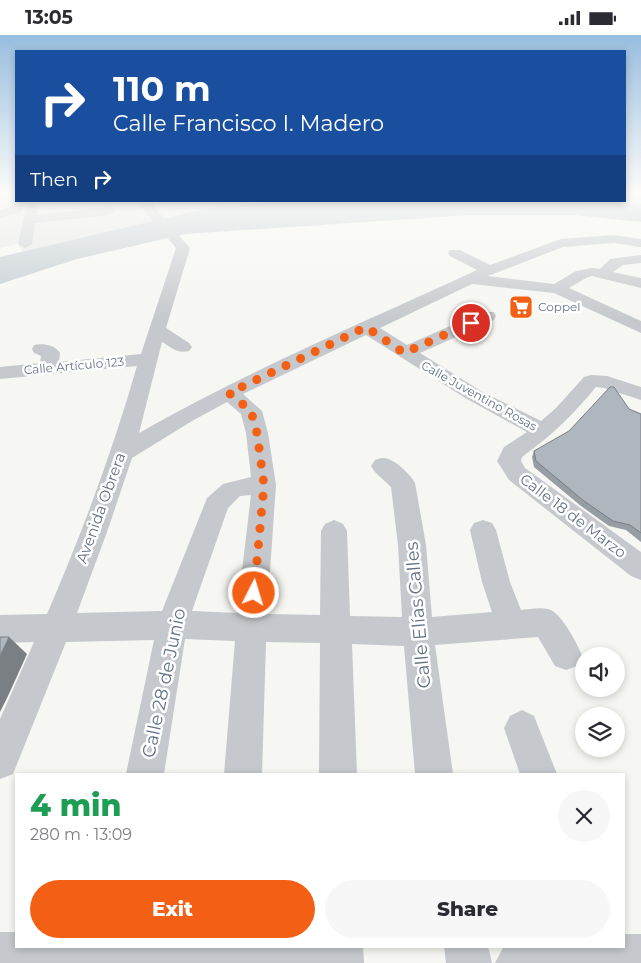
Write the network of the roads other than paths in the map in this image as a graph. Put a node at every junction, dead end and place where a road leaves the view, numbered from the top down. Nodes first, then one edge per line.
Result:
1 (27, 234) edge
2 (171, 234) edge
3 (641, 243) edge
4 (25, 244) dead end
5 (455, 253) dead end
6 (641, 259) edge
7 (489, 270) junction
8 (605, 273) junction
9 (467, 279) junction
10 (641, 283) edge
11 (557, 289) junction
12 (488, 316) dead end
13 (366, 327) junction
14 (641, 328) edge
15 (156, 330) junction
16 (183, 347) dead end
17 (41, 349) dead end
18 (404, 353) junction
19 (148, 359) junction
20 (48, 368) junction
21 (0, 373) edge
22 (636, 387) edge
23 (229, 393) junction
24 (543, 431) junction
25 (122, 453) junction
26 (383, 466) dead end
27 (264, 485) junction
28 (483, 530) dead end
29 (334, 531) dead end
30 (641, 568) edge
31 (511, 624) junction
32 (172, 625) junction
33 (56, 626) junction
34 (0, 629) edge
35 (251, 629) junction
36 (336, 630) junction
37 (418, 632) junction
38 (566, 655) dead end
39 (522, 728) dead end
40 (0, 761) edge
41 (145, 773) edge
42 (243, 773) edge
43 (338, 773) edge
44 (434, 773) edge
45 (539, 773) edge
46 (341, 948) edge
47 (466, 948) edge
48 (113, 949) edge
49 (0, 955) edge
50 (594, 955) edge
51 (233, 956) edge
52 (641, 957) edge
53 (309, 963) edge
54 (341, 963) edge
55 (469, 963) edge
56 (518, 963) edge

1 - 4 street
2 - 15 street, Avenida Obrera
3 - 7 street
5 - 7 street
6 - 8 street
7 - 9 street
8 - 10 street
8 - 11 street
9 - 11 street
9 - 13 street
11 - 14 street
12 - 18 street
13 - 18 street, Calle Juventino Rosas
13 - 23 street
15 - 16 street
15 - 19 street, Avenida Obrera
17 - 20 street
18 - 24 street, Calle Juventino Rosas
19 - 20 street, Calle Artículo 123
19 - 25 street, Avenida Obrera
20 - 21 street, Calle Artículo 123
22 - 24 street
23 - 25 street
23 - 27 street
24 - 30 street, Calle 18 de Marzo
25 - 33 street, Avenida Obrera
26 - 37 street, Calle Elías Calles
27 - 32 street, Calle 28 de Junio
27 - 35 street
28 - 31 street
29 - 36 street
31 - 37 street
31 - 38 street
32 - 33 street
32 - 35 street
32 - 41 street, Calle 28 de Junio
33 - 34 street
33 - 40 street, Avenida Obrera
35 - 36 street
35 - 42 street
36 - 37 street
36 - 43 street
37 - 44 street, Calle Elías Calles
39 - 45 street
46 - 54 street
47 - 55 street
48 - 49 street
48 - 51 street
50 - 52 street
50 - 56 street
51 - 53 street

